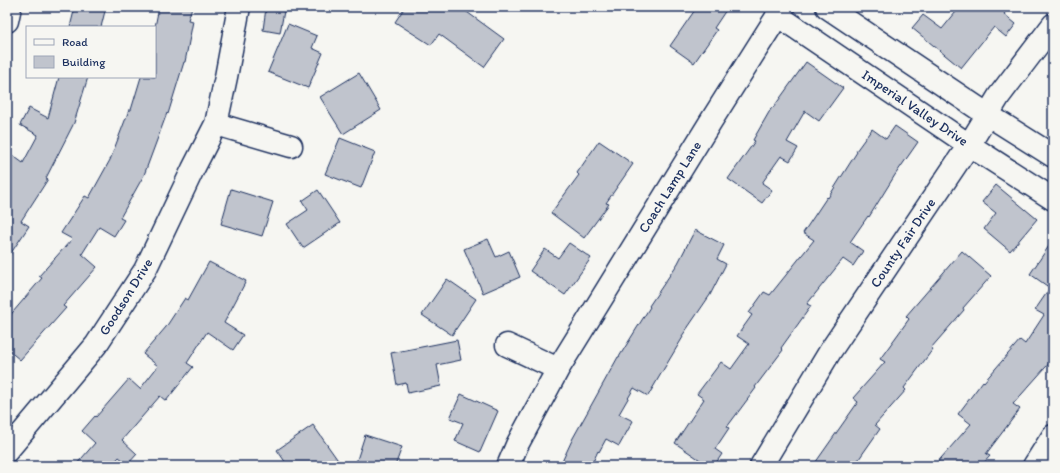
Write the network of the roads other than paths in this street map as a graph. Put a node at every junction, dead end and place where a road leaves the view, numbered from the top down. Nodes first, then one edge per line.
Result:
1 (10, 7) edge
2 (240, 7) edge
3 (827, 7) edge
4 (780, 11) edge
5 (7, 21) edge
6 (1053, 25) edge
7 (988, 115) junction
8 (216, 124) junction
9 (970, 145) junction
10 (291, 146) dead end
11 (1053, 156) edge
12 (1053, 199) edge
13 (507, 345) dead end
14 (558, 369) junction
15 (1053, 436) edge
16 (7, 451) edge
17 (508, 466) edge
18 (761, 466) edge
19 (1034, 466) edge

1 - 5 street
2 - 8 street, Goodson Drive
3 - 7 street
4 - 9 street, Imperial Valley Drive
4 - 14 street, Coach Lamp Lane
6 - 7 street, County Fair Drive
7 - 9 street, County Fair Drive
7 - 11 street
8 - 10 street
8 - 16 street, Goodson Drive
9 - 12 street, Imperial Valley Drive
9 - 18 street, County Fair Drive
13 - 14 street
14 - 17 street, Coach Lamp Lane
15 - 19 street

